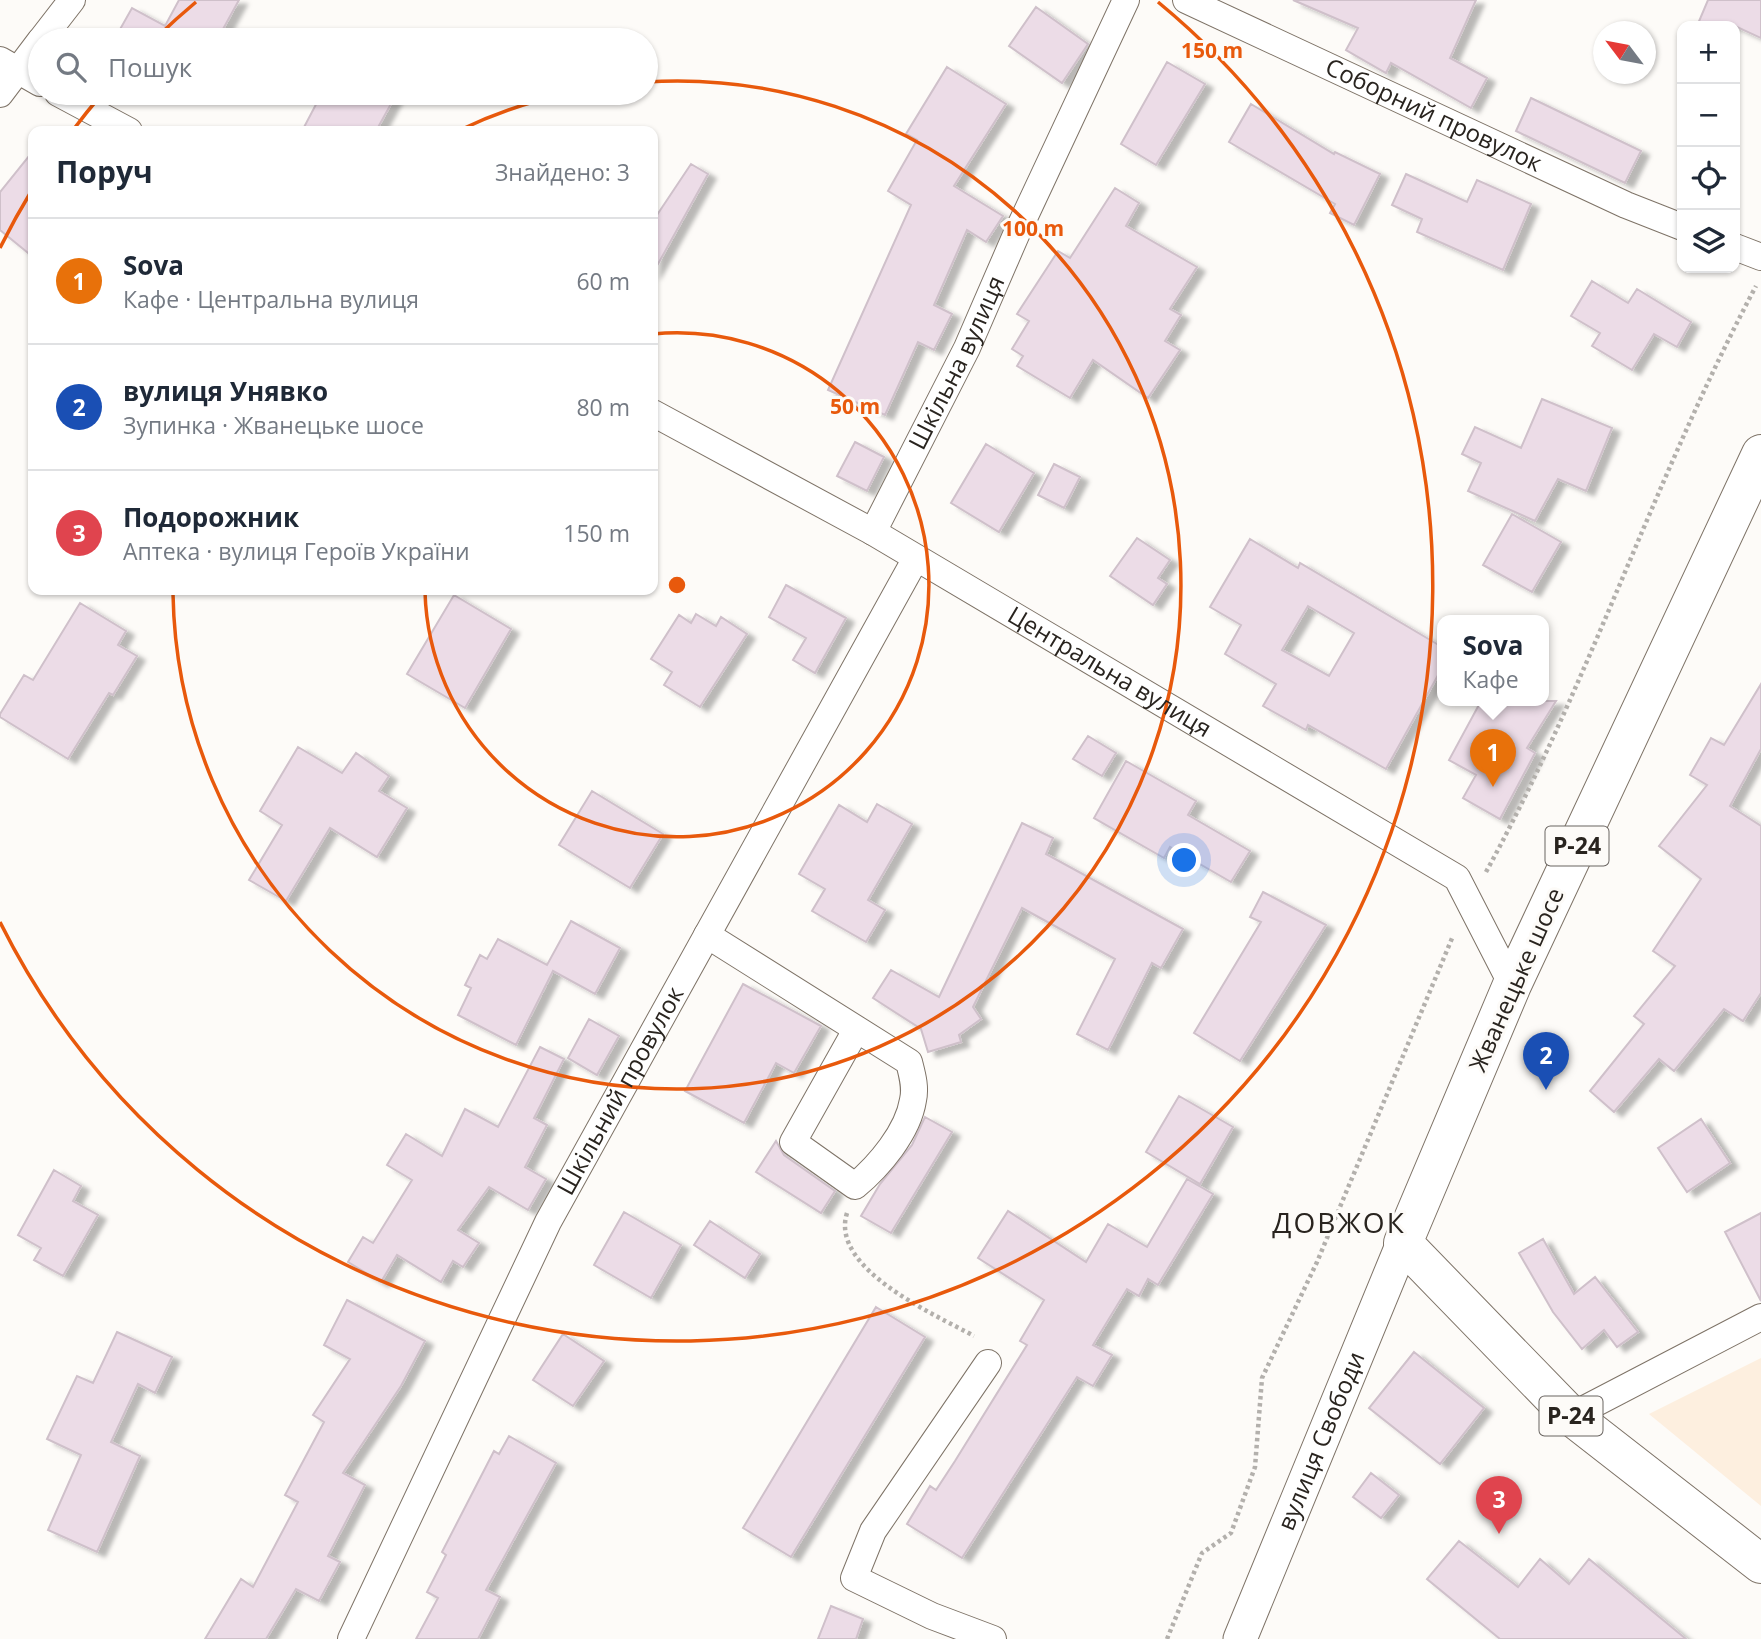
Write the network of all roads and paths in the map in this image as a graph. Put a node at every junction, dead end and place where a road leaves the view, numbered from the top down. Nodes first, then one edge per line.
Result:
1 (72, 0) edge
2 (1126, 0) edge
3 (1186, 0) edge
4 (51, 28) edge
5 (19, 72) edge
6 (0, 94) edge
7 (80, 105) edge
8 (120, 126) edge
9 (1677, 225) edge
10 (1740, 249) edge
11 (1761, 257) edge
12 (1761, 276) edge
13 (658, 416) edge
14 (1761, 454) edge
15 (873, 532) junction
16 (916, 558) junction
17 (1469, 903) junction
18 (707, 935) junction
19 (1512, 985) junction
20 (856, 1030) junction
21 (855, 1186) junction
22 (1403, 1243) junction
23 (1761, 1317) edge
24 (988, 1363) joint
25 (1571, 1416) junction
26 (1761, 1564) edge
27 (351, 1639) edge
28 (993, 1639) edge
29 (1167, 1639) edge
30 (1240, 1639) edge

1 - 4 street
2 - 15 street, Шкільна вулиця
3 - 9 street, Соборний провулок
5 - 6 street
7 - 8 street
10 - 11 street
12 - 17 path
13 - 15 street, Центральна вулиця
14 - 19 main road, Жванецьке шосе / Р-24
15 - 16 street, Центральна вулиця
16 - 17 street, Центральна вулиця
16 - 18 street, Шкільний провулок
17 - 19 street, Центральна вулиця
17 - 29 path
18 - 20 street
18 - 27 street, Шкільний провулок
19 - 22 main road, Жванецьке шосе / Р-24
20 - 21 street
20 - 21 street
21 - 24 path
22 - 25 main road, Р-24
22 - 30 street, вулиця Свободи
23 - 25 street
24 - 28 street
25 - 26 main road, Р-24

